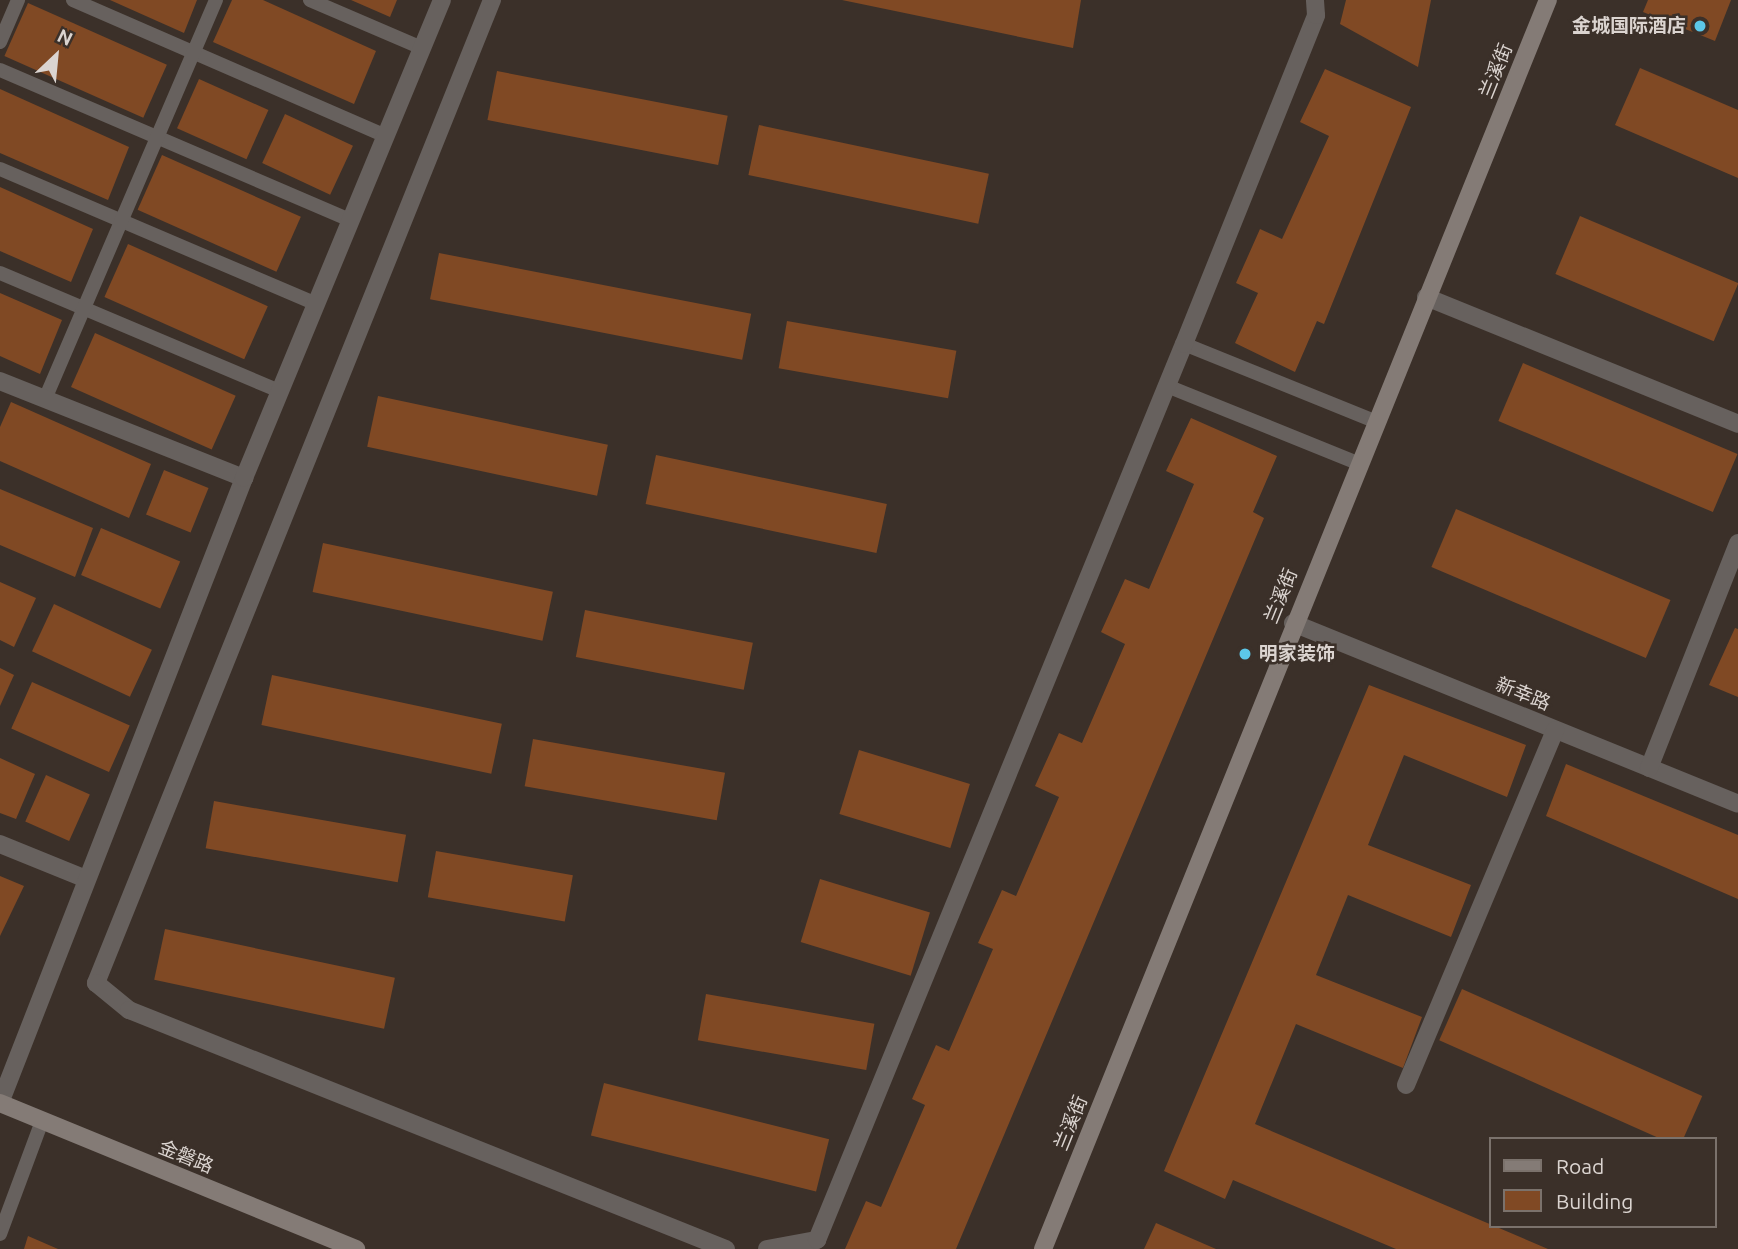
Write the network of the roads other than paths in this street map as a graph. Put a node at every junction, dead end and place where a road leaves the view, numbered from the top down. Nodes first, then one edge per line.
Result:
1 (18, 0) edge
2 (73, 0) edge
3 (216, 0) edge
4 (310, 0) edge
5 (442, 0) edge
6 (492, 0) edge
7 (1315, 0) edge
8 (1548, 0) edge
9 (0, 42) edge
10 (422, 48) junction
11 (194, 52) junction
12 (0, 70) edge
13 (386, 135) junction
14 (157, 138) junction
15 (0, 169) edge
16 (350, 220) junction
17 (122, 221) junction
18 (0, 273) edge
19 (1426, 297) junction
20 (316, 304) junction
21 (84, 308) junction
22 (1184, 344) junction
23 (0, 381) edge
24 (1167, 386) junction
25 (279, 391) junction
26 (45, 400) junction
27 (1375, 421) junction
28 (1738, 424) edge
29 (1357, 463) junction
30 (244, 478) junction
31 (1738, 543) edge
32 (1293, 622) junction
33 (1555, 730) junction
34 (1649, 768) junction
35 (1738, 804) edge
36 (0, 844) edge
37 (86, 879) junction
38 (1405, 1086) dead end
39 (0, 1103) edge
40 (42, 1121) junction
41 (0, 1234) edge
42 (356, 1249) edge
43 (726, 1249) edge
44 (767, 1249) edge
45 (1044, 1249) edge

1 - 9 lane
2 - 11 lane
3 - 11 lane
4 - 10 lane
5 - 10 street
6 - 43 street
7 - 22 street
8 - 19 street, 兰溪街
10 - 13 street
11 - 13 lane
11 - 14 lane
12 - 14 lane
13 - 16 street
14 - 16 lane
14 - 17 lane
15 - 17 lane
16 - 20 street
17 - 20 lane
17 - 21 lane
18 - 21 lane
19 - 27 street, 兰溪街
19 - 28 street
20 - 25 street
21 - 25 lane
21 - 26 lane
22 - 24 street
22 - 27 lane
23 - 26 street
24 - 29 lane
24 - 44 street
25 - 30 street
26 - 30 street
27 - 29 street, 兰溪街
29 - 32 street, 兰溪街
30 - 37 street
31 - 34 street
32 - 33 street, 新幸路
32 - 45 street, 兰溪街
33 - 34 street, 新幸路
33 - 38 street
34 - 35 street, 新幸路
36 - 37 street
37 - 39 street
39 - 40 street, 金磐路
40 - 41 lane
40 - 42 street, 金磐路

